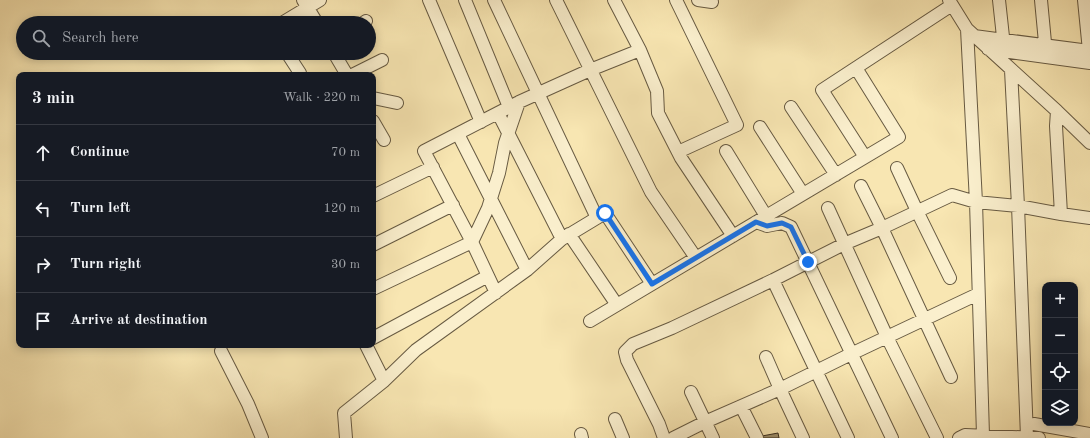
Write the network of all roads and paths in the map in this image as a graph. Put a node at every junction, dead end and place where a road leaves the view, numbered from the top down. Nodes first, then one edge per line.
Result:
1 (320, 0) edge
2 (429, 0) edge
3 (465, 0) edge
4 (495, 0) edge
5 (556, 0) edge
6 (676, 0) edge
7 (698, 0) edge
8 (999, 0) edge
9 (1041, 0) edge
10 (1084, 0) edge
11 (620, 2) edge
12 (712, 2) dead end
13 (950, 2) edge
14 (305, 3) edge
15 (290, 16) edge
16 (313, 16) edge
17 (970, 32) junction
18 (1004, 45) junction
19 (988, 49) junction
20 (640, 50) junction
21 (1045, 51) junction
22 (1089, 57) edge
23 (292, 60) edge
24 (338, 60) edge
25 (382, 60) dead end
26 (856, 68) junction
27 (590, 70) junction
28 (1011, 70) junction
29 (299, 72) edge
30 (345, 72) edge
31 (358, 72) edge
32 (539, 94) junction
33 (376, 99) edge
34 (397, 103) dead end
35 (514, 105) junction
36 (791, 107) dead end
37 (1057, 111) junction
38 (498, 113) junction
39 (481, 122) junction
40 (376, 126) edge
41 (760, 127) dead end
42 (458, 134) junction
43 (508, 134) junction
44 (384, 140) dead end
45 (1090, 144) edge
46 (726, 151) dead end
47 (678, 152) junction
48 (865, 158) junction
49 (433, 167) junction
50 (897, 168) dead end
51 (836, 175) junction
52 (861, 186) dead end
53 (803, 194) junction
54 (376, 195) edge
55 (491, 198) junction
56 (976, 202) junction
57 (453, 206) junction
58 (1018, 206) junction
59 (828, 208) dead end
60 (917, 211) junction
61 (1061, 214) junction
62 (766, 216) junction
63 (597, 218) junction
64 (1090, 218) edge
65 (756, 222) junction
66 (882, 228) junction
67 (566, 236) junction
68 (733, 236) junction
69 (472, 242) junction
70 (376, 244) edge
71 (844, 244) junction
72 (696, 258) junction
73 (808, 262) junction
74 (527, 270) junction
75 (488, 276) junction
76 (950, 278) dead end
77 (773, 280) junction
78 (652, 284) junction
79 (376, 288) edge
80 (496, 293) junction
81 (978, 294) junction
82 (617, 305) junction
83 (924, 320) junction
84 (590, 321) dead end
85 (376, 336) edge
86 (887, 337) junction
87 (368, 348) edge
88 (221, 350) dead end
89 (851, 354) junction
90 (766, 357) dead end
91 (815, 371) junction
92 (951, 377) dead end
93 (384, 381) junction
94 (780, 389) junction
95 (691, 392) dead end
96 (741, 406) junction
97 (615, 419) dead end
98 (705, 422) junction
99 (1034, 424) dead end
100 (1070, 427) edge
101 (1090, 434) edge
102 (983, 435) junction
103 (262, 438) edge
104 (346, 438) edge
105 (623, 438) edge
106 (664, 438) edge
107 (673, 438) edge
108 (712, 438) edge
109 (757, 438) edge
110 (804, 438) edge
111 (848, 438) edge
112 (892, 438) edge
113 (937, 438) edge
114 (959, 438) edge
115 (1033, 438) edge

1 - 14 street
2 - 39 street
3 - 35 street
4 - 32 street
5 - 27 street
6 - 47 street
7 - 12 street
8 - 18 street
9 - 21 street
10 - 22 street
11 - 20 street
13 - 17 street
13 - 26 street
14 - 15 street
14 - 16 street
17 - 18 street
17 - 19 street
17 - 56 street
18 - 19 street
18 - 21 street
19 - 28 street
20 - 27 street
20 - 47 street
21 - 22 street
23 - 29 street
24 - 30 street
25 - 31 street
26 - 48 street
26 - 48 street
27 - 32 street
27 - 72 street
28 - 37 street
28 - 58 street
32 - 35 street
32 - 63 street
33 - 34 street
35 - 38 street
35 - 43 street
36 - 51 street
37 - 45 street
37 - 61 street
38 - 39 street
38 - 43 street
39 - 42 street
40 - 44 street
41 - 53 street
42 - 49 street
42 - 55 street
43 - 55 street
43 - 67 street
46 - 62 street
47 - 68 street
48 - 51 street
49 - 54 street
49 - 57 street
50 - 60 street
51 - 53 street
52 - 66 street
53 - 62 street
55 - 69 street
55 - 74 street
56 - 58 street
56 - 60 street
56 - 81 street
57 - 69 street
57 - 70 street
58 - 61 street
58 - 115 street
59 - 71 street
60 - 66 street
60 - 76 street
61 - 64 street
62 - 65 street
63 - 67 street
63 - 78 street
65 - 68 street
65 - 73 street
66 - 71 street
66 - 83 street
67 - 74 street
67 - 82 street
68 - 72 street
69 - 75 street
69 - 79 street
71 - 73 street
71 - 86 street
72 - 78 street
73 - 77 street
73 - 89 street
74 - 80 street
75 - 80 street
75 - 85 street
77 - 91 street
77 - 106 street
78 - 82 street
80 - 93 street
81 - 83 street
81 - 102 street
82 - 84 street
83 - 86 street
83 - 92 street
86 - 89 street
86 - 113 street
87 - 93 street
88 - 103 street
89 - 91 street
89 - 112 street
90 - 94 street
91 - 94 street
91 - 111 street
93 - 104 street
94 - 96 street
94 - 110 street
95 - 98 street
96 - 98 street
96 - 109 street
97 - 105 street
98 - 107 street
98 - 108 street
99 - 100 street
100 - 101 street
102 - 114 street
102 - 115 street

